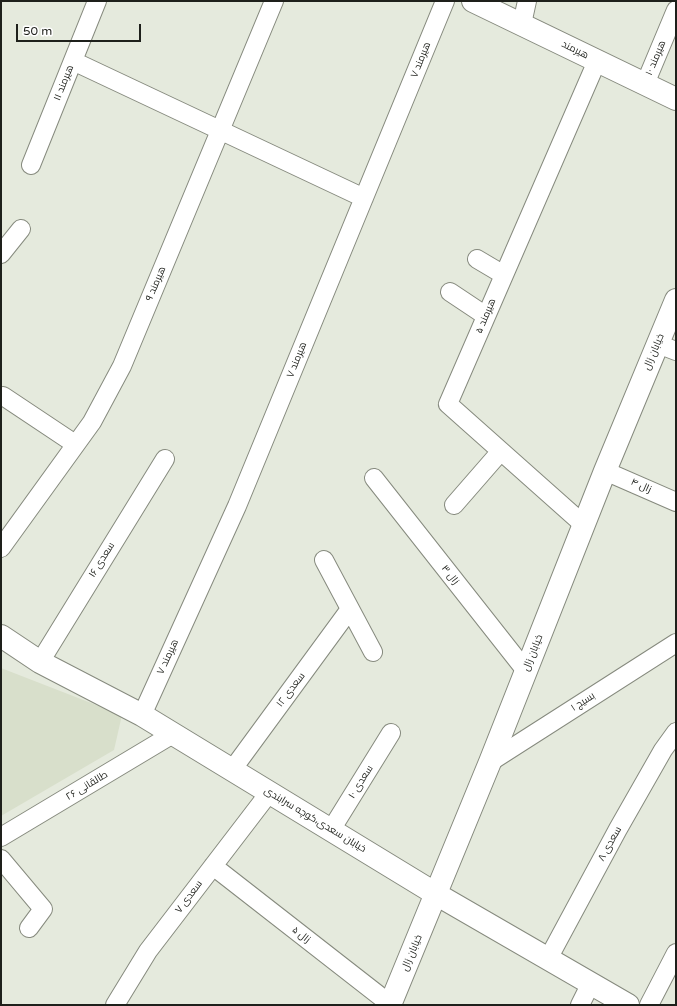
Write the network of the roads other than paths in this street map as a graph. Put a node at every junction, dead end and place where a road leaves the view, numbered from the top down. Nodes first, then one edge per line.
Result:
1 (97, 1) edge
2 (274, 1) edge
3 (445, 1) edge
4 (473, 1) edge
5 (527, 1) edge
6 (676, 10) edge
7 (522, 24) junction
8 (73, 61) junction
9 (597, 61) junction
10 (645, 84) junction
11 (676, 98) edge
12 (220, 130) junction
13 (31, 165) dead end
14 (364, 198) junction
15 (21, 228) dead end
16 (1, 254) edge
17 (477, 259) dead end
18 (504, 275) junction
19 (450, 292) dead end
20 (676, 300) edge
21 (486, 316) junction
22 (667, 348) edge
23 (3, 396) dead end
24 (75, 444) junction
25 (501, 451) junction
26 (165, 459) dead end
27 (605, 471) junction
28 (374, 478) dead end
29 (676, 502) edge
30 (454, 505) dead end
31 (584, 525) junction
32 (1, 548) edge
33 (324, 560) dead end
34 (350, 610) junction
35 (1, 636) edge
36 (676, 643) edge
37 (373, 652) dead end
38 (40, 662) junction
39 (526, 671) junction
40 (142, 715) junction
41 (676, 732) edge
42 (391, 733) dead end
43 (173, 734) junction
44 (490, 762) junction
45 (232, 770) junction
46 (270, 793) junction
47 (331, 830) junction
48 (1, 837) edge
49 (1, 859) edge
50 (213, 866) junction
51 (436, 894) junction
52 (29, 928) dead end
53 (676, 953) edge
54 (548, 959) junction
55 (590, 983) junction
56 (115, 1005) edge
57 (390, 1005) edge
58 (580, 1005) edge
59 (628, 1005) edge
60 (649, 1005) edge

1 - 8 street, هیرمند ۱۱
2 - 12 street, هیرمند ٩
3 - 14 street, هیرمند ٧
4 - 7 street, هیرمند
5 - 7 street
6 - 10 street, هیرمند ۱۰
7 - 9 street, هیرمند
8 - 12 street
8 - 13 street, هیرمند ۱۱
9 - 10 street, هیرمند
9 - 18 street, هیرمند ۵
10 - 11 street, هیرمند
12 - 14 street
12 - 24 street, هیرمند ٩
14 - 40 street, هیرمند ٧
15 - 16 street
17 - 18 street
18 - 21 street, هیرمند ۵
19 - 21 street
20 - 22 street, خیابان زال
21 - 25 street, هیرمند ۵
22 - 27 street, خیابان زال
23 - 24 street
24 - 32 street, هیرمند ٩
25 - 30 street
25 - 31 street, هیرمند ۵
26 - 38 street, سعدی ۱۶
27 - 29 street, زال ۴
27 - 31 street, خیابان زال
28 - 39 street, زال ۳
31 - 39 street, خیابان زال
33 - 34 street
34 - 37 street
34 - 45 street, سعدی ۱۲
35 - 38 street, خیابان سعدی،کوچه سرابندی
36 - 44 street, بسیج ۱
38 - 40 street, خیابان سعدی،کوچه سرابندی
39 - 44 street, خیابان زال
40 - 43 street, خیابان سعدی،کوچه سرابندی
41 - 54 street, سعدی ۸
42 - 47 street, سعدی ۱۰
43 - 45 street, خیابان سعدی،کوچه سرابندی
43 - 48 street, طالقانی ۲۶
44 - 51 street, خیابان زال
45 - 46 street, خیابان سعدی،کوچه سرابندی
46 - 47 street, خیابان سعدی،کوچه سرابندی
46 - 50 street, سعدی ۷
47 - 51 street, خیابان سعدی،کوچه سرابندی
49 - 52 street
50 - 56 street, سعدی ۷
50 - 57 street, زال ۵
51 - 54 street, خیابان سعدی،کوچه سرابندی
51 - 57 street, خیابان زال
53 - 60 street
54 - 55 street, خیابان سعدی،کوچه سرابندی
55 - 58 street
55 - 59 street, خیابان سعدی،کوچه سرابندی

